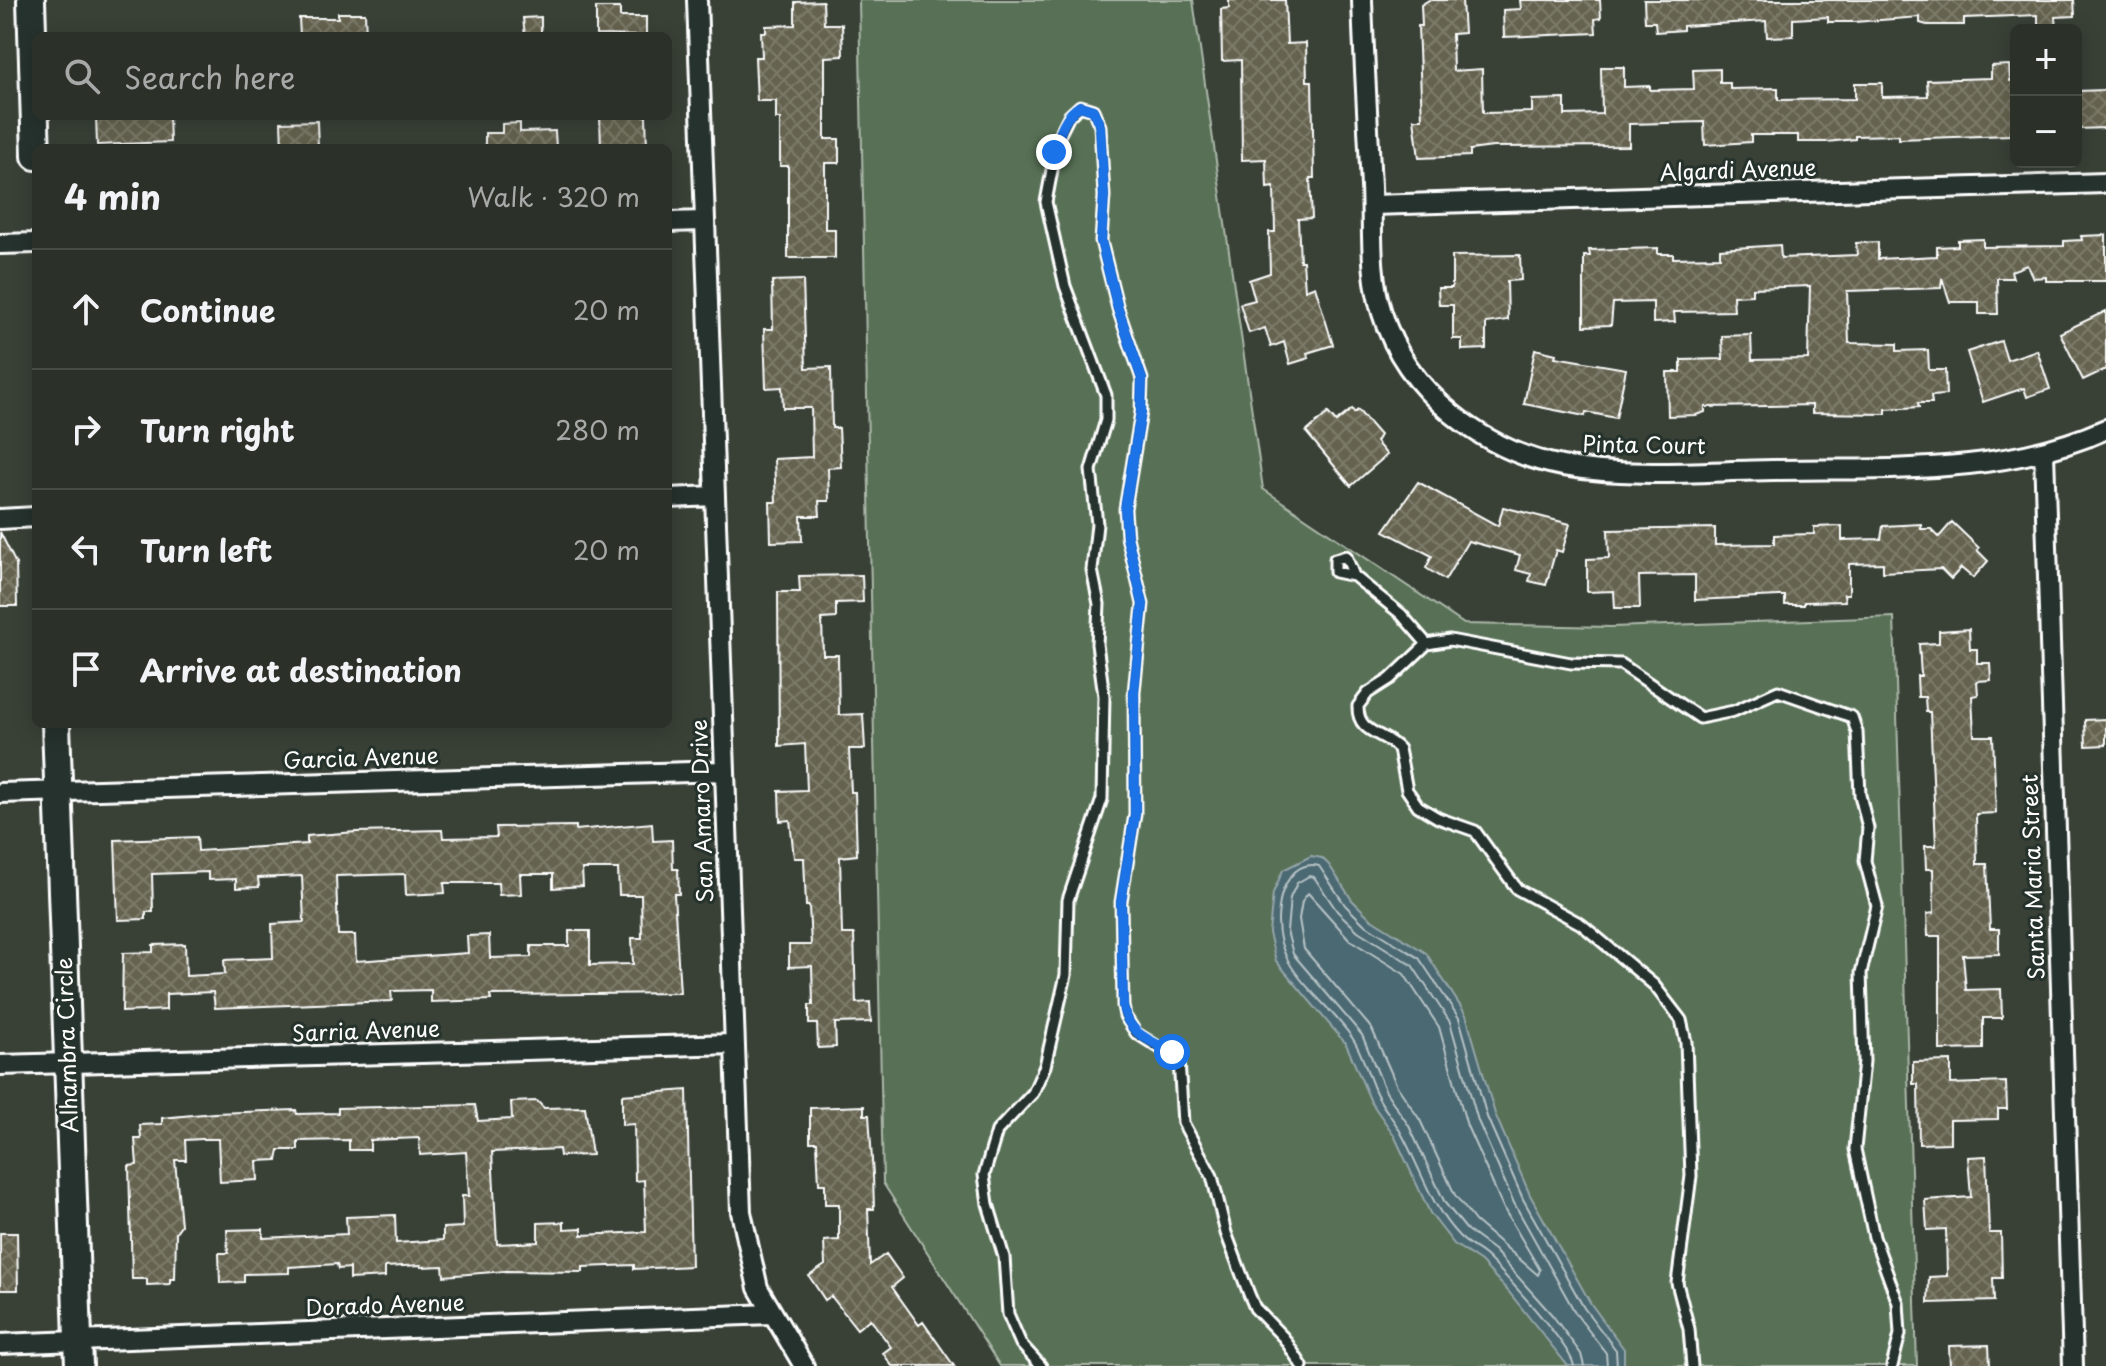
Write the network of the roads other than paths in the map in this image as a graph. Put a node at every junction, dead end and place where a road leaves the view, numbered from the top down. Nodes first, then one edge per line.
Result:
1 (31, 0) edge
2 (697, 0) edge
3 (1362, 0) edge
4 (32, 32) edge
5 (35, 120) edge
6 (36, 144) edge
7 (2106, 183) edge
8 (1372, 205) junction
9 (704, 221) junction
10 (672, 222) edge
11 (32, 243) edge
12 (0, 244) edge
13 (2106, 429) edge
14 (2044, 452) junction
15 (715, 496) junction
16 (672, 498) edge
17 (32, 517) edge
18 (0, 519) edge
19 (1354, 576) dead end
20 (1427, 644) junction
21 (56, 728) edge
22 (724, 771) junction
23 (58, 791) junction
24 (0, 793) edge
25 (734, 1044) junction
26 (67, 1063) junction
27 (0, 1065) edge
28 (771, 1314) junction
29 (0, 1344) edge
30 (78, 1353) edge
31 (804, 1366) edge
32 (1041, 1366) edge
33 (1302, 1366) edge
34 (1692, 1366) edge
35 (1892, 1366) edge
36 (2073, 1366) edge

1 - 4 street
2 - 9 street, San Amaro Drive
3 - 8 street, Pinta Court
5 - 6 street
7 - 8 street, Algardi Avenue
8 - 14 street, Pinta Court
9 - 10 street
9 - 15 street, San Amaro Drive
11 - 12 street
13 - 14 street
14 - 36 street, Santa Maria Street
15 - 16 street
15 - 22 street, San Amaro Drive
17 - 18 street
19 - 20 lane
20 - 34 lane
20 - 35 lane
21 - 23 street, Alhambra Circle
22 - 23 street, Garcia Avenue
22 - 25 street, San Amaro Drive
23 - 24 street, Garcia Avenue
23 - 26 street, Alhambra Circle
25 - 26 street, Sarria Avenue
25 - 28 street, San Amaro Drive
26 - 27 street, Sarria Avenue
26 - 30 street, Alhambra Circle
28 - 30 street, Dorado Avenue
28 - 31 street, San Amaro Drive
29 - 30 street, Dorado Avenue
32 - 33 lane

